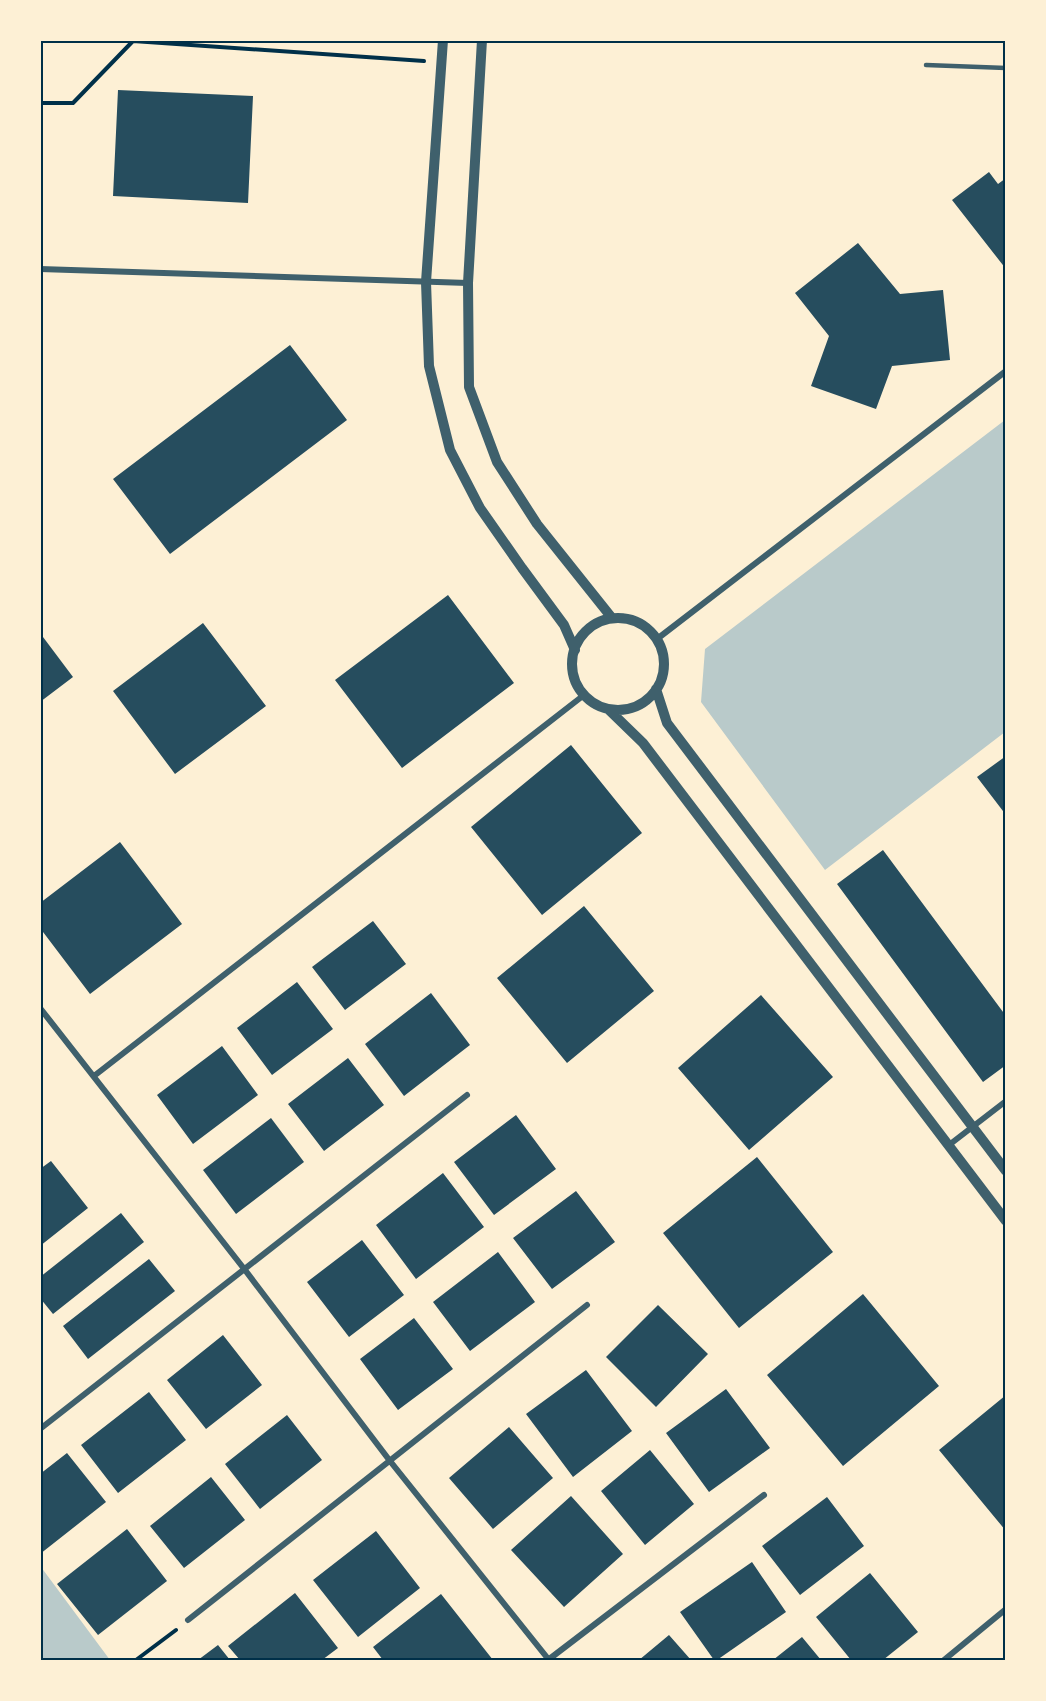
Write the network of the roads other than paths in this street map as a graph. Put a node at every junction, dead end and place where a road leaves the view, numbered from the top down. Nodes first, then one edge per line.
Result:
1 (443, 40) edge
2 (482, 40) edge
3 (926, 65) dead end
4 (1005, 68) edge
5 (40, 269) edge
6 (426, 282) junction
7 (468, 283) junction
8 (1005, 371) edge
9 (612, 618) junction
10 (657, 639) junction
11 (575, 650) junction
12 (656, 689) junction
13 (584, 695) junction
14 (608, 709) junction
15 (40, 1008) edge
16 (94, 1076) junction
17 (467, 1095) dead end
18 (1005, 1101) edge
19 (972, 1126) junction
20 (949, 1145) junction
21 (1005, 1171) edge
22 (1005, 1221) edge
23 (245, 1270) junction
24 (587, 1305) dead end
25 (40, 1429) edge
26 (390, 1461) junction
27 (764, 1495) dead end
28 (1005, 1610) edge
29 (189, 1620) road end
30 (549, 1660) edge
31 (944, 1660) edge

1 - 6 street
2 - 7 street
3 - 4 lane
5 - 6 street
6 - 7 street
6 - 11 street
7 - 9 street
8 - 10 street
9 - 10 street
9 - 11 street
10 - 12 street
11 - 13 street
12 - 14 street
12 - 19 street
13 - 14 street
13 - 16 street
14 - 20 street
15 - 16 street
16 - 23 street
17 - 23 street
18 - 19 street
19 - 20 street
19 - 21 street
20 - 22 street
23 - 25 street
23 - 26 street
24 - 26 street
26 - 29 street
26 - 30 street
27 - 30 street
28 - 31 street

